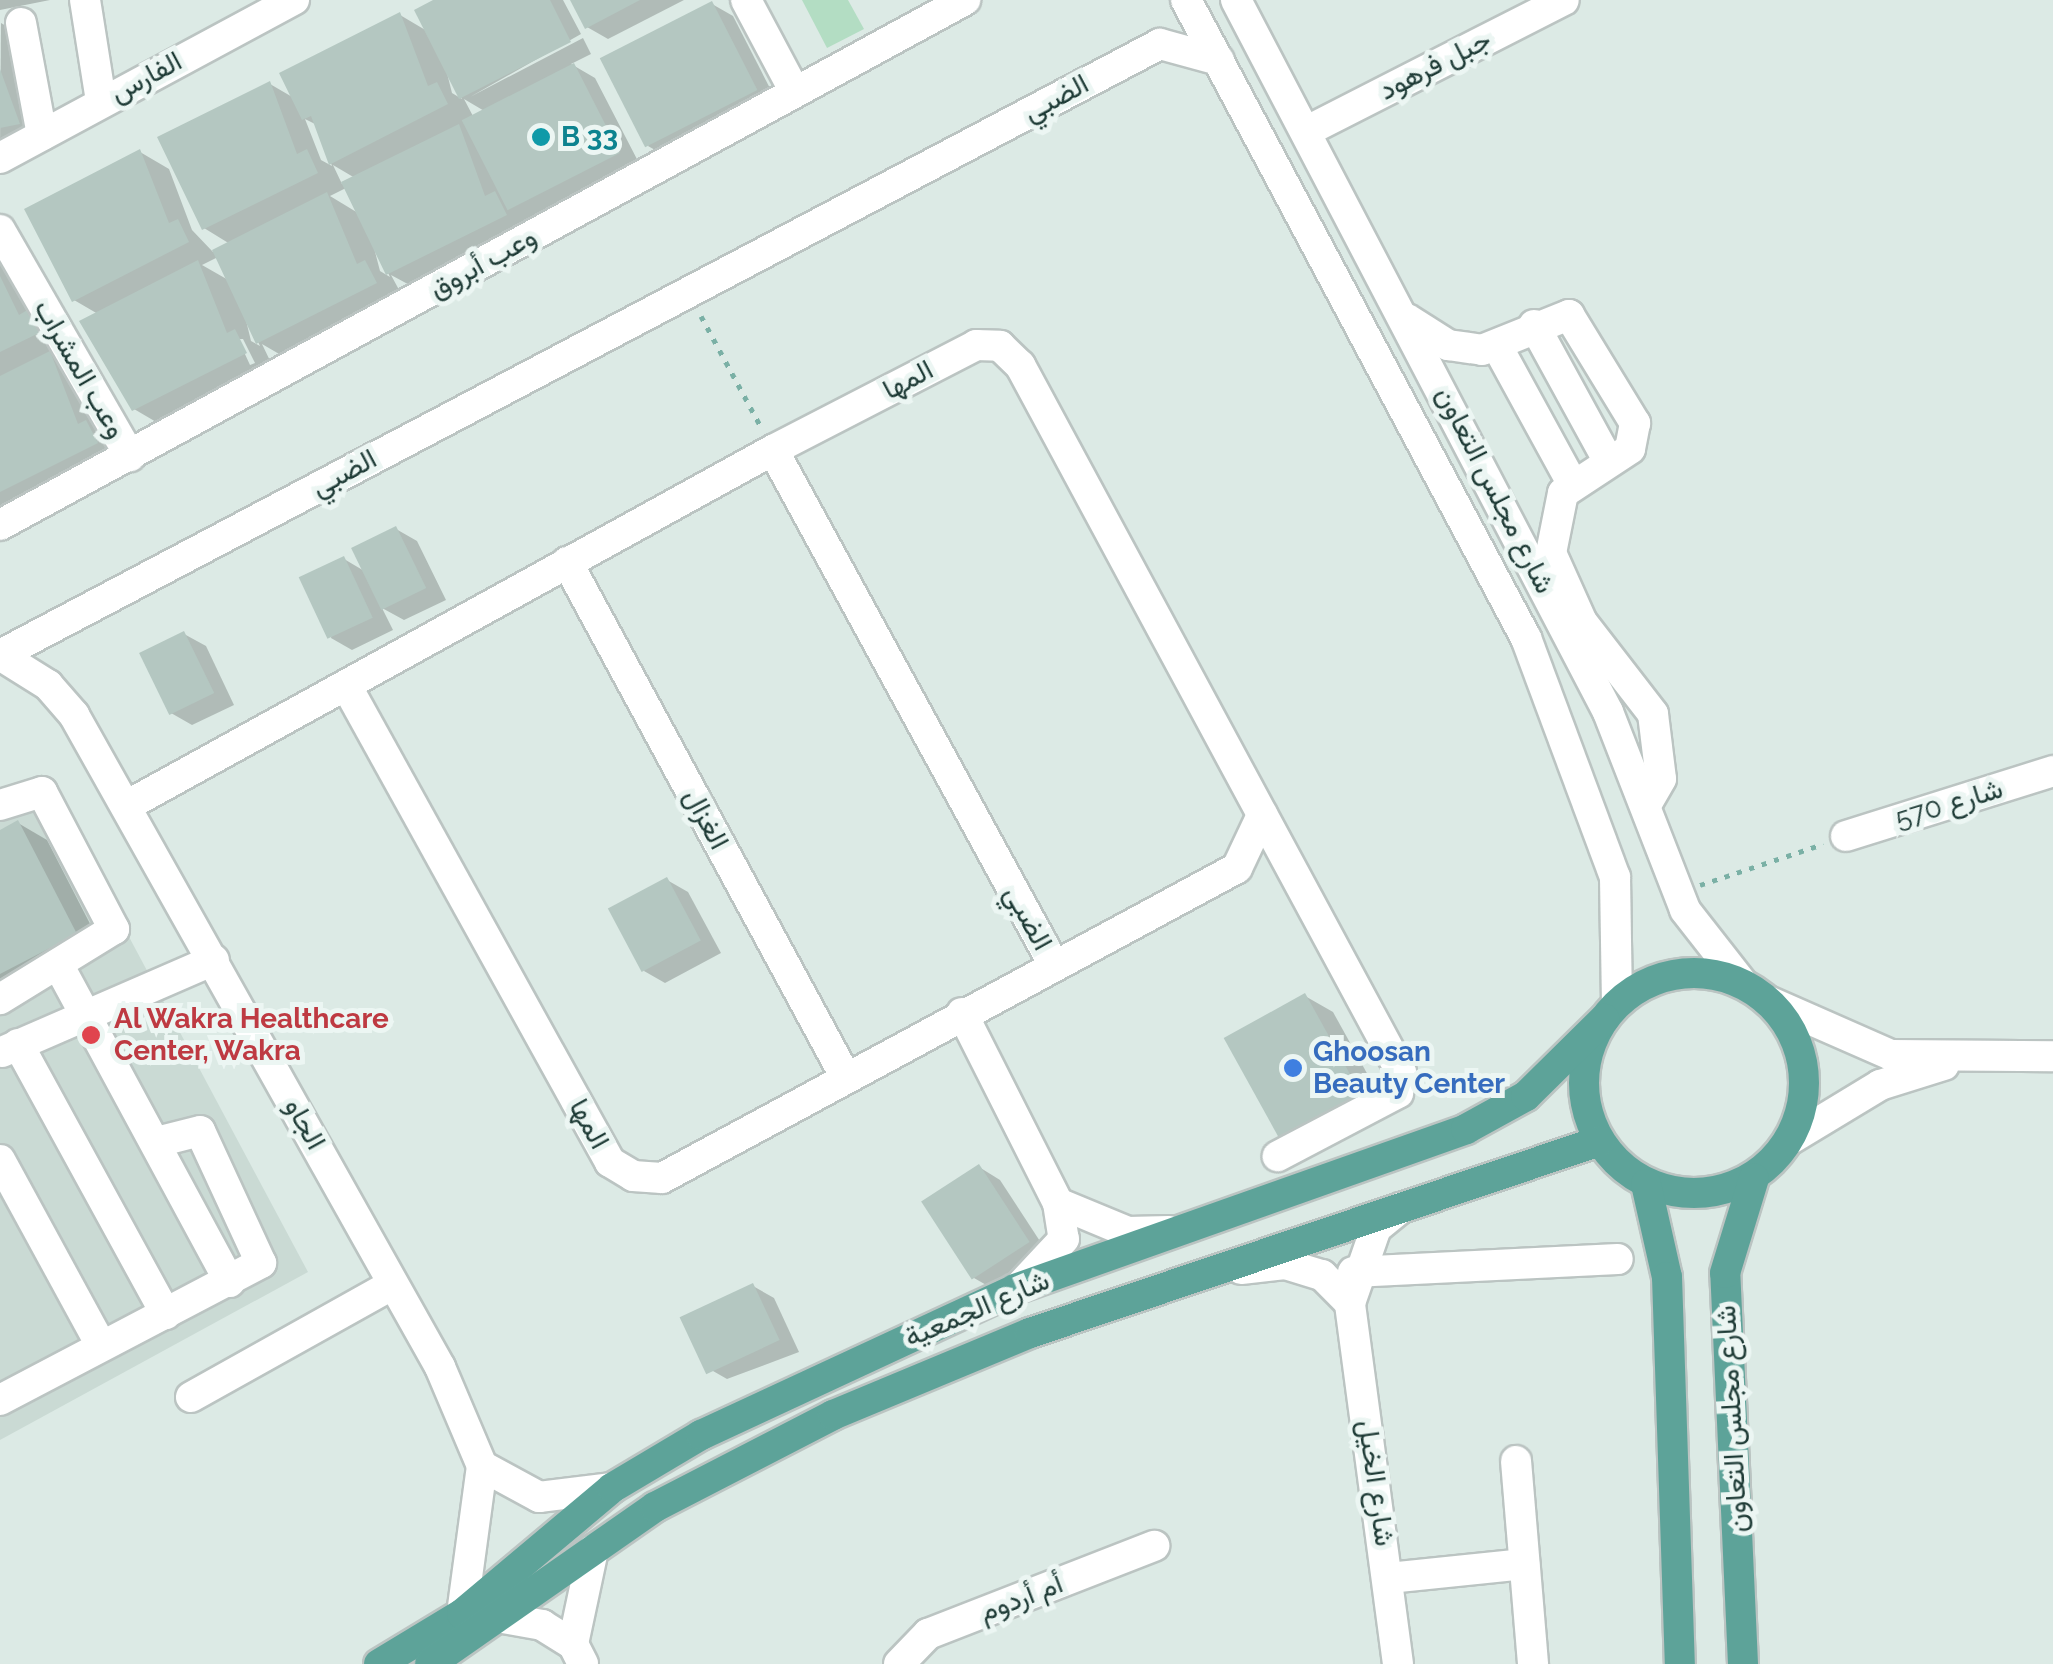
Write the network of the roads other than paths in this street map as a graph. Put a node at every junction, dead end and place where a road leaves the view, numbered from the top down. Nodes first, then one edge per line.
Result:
1 (85, 0) edge
2 (294, 0) edge
3 (746, 0) edge
4 (965, 0) edge
5 (1174, 0) edge
6 (1186, 0) edge
7 (1236, 0) edge
8 (1564, 0) edge
9 (21, 23) dead end
10 (1160, 44) junction
11 (1218, 60) junction
12 (796, 92) junction
13 (101, 101) junction
14 (1307, 130) junction
15 (42, 135) junction
16 (0, 158) edge
17 (0, 230) edge
18 (1406, 318) junction
19 (1534, 326) junction
20 (1497, 346) junction
21 (774, 450) junction
22 (130, 456) junction
23 (1609, 462) junction
24 (1572, 483) junction
25 (0, 525) edge
26 (567, 562) junction
27 (0, 655) edge
28 (346, 685) junction
29 (2053, 771) edge
30 (1647, 803) junction
31 (0, 805) edge
32 (128, 806) junction
33 (1262, 814) junction
34 (1846, 836) road end
35 (214, 960) junction
36 (1054, 965) junction
37 (60, 968) junction
38 (1742, 983) junction
39 (0, 1000) edge
40 (1768, 1001) junction
41 (1610, 1011) junction
42 (962, 1013) junction
43 (89, 1020) junction
44 (9, 1048) edge
45 (2053, 1056) edge
46 (1958, 1060) junction
47 (846, 1076) junction
48 (1790, 1140) junction
49 (1600, 1141) junction
50 (157, 1142) junction
51 (1278, 1156) dead end
52 (0, 1160) edge
53 (1754, 1178) junction
54 (1646, 1184) junction
55 (1414, 1199) junction
56 (1058, 1204) junction
57 (1188, 1231) junction
58 (1618, 1258) dead end
59 (1353, 1272) junction
60 (1195, 1274) junction
61 (230, 1282) junction
62 (393, 1284) junction
63 (1015, 1289) junction
64 (1350, 1303) junction
65 (166, 1314) junction
66 (101, 1345) junction
67 (2, 1393) edge
68 (191, 1397) dead end
69 (1516, 1461) dead end
70 (482, 1466) junction
71 (612, 1488) junction
72 (1154, 1546) dead end
73 (594, 1550) junction
74 (1524, 1564) junction
75 (1389, 1578) junction
76 (462, 1614) junction
77 (503, 1618) junction
78 (578, 1654) edge
79 (379, 1664) edge
80 (430, 1664) edge
81 (899, 1664) edge
82 (1398, 1664) edge
83 (1533, 1664) edge
84 (1680, 1664) edge
85 (1742, 1664) edge

1 - 13 street
2 - 13 street, الفارس
3 - 12 street
4 - 12 street, وعب أبروق
5 - 10 street
6 - 11 street, شارع مجلس التعاون
7 - 14 street, شارع مجلس التعاون
8 - 14 street, جبل فرهود
9 - 15 street
10 - 11 street
10 - 27 street, الضبي
11 - 41 street, شارع مجلس التعاون
12 - 22 street, وعب أبروق
13 - 15 street, الفارس
14 - 18 street, شارع مجلس التعاون
15 - 16 street, الفارس
17 - 22 street, وعب المشراب
18 - 20 street
18 - 30 street, شارع مجلس التعاون
19 - 20 street
19 - 23 street
19 - 23 street
20 - 24 street
21 - 26 street, المها
21 - 33 street, المها
21 - 36 street, الضبي
22 - 25 street, وعب أبروق
23 - 24 street
24 - 30 street
26 - 28 street, المها
26 - 47 street, الغزال
27 - 32 street, الجاو
28 - 32 street, المها
28 - 47 street, المها
29 - 34 street, شارع 570
30 - 38 street, شارع مجلس التعاون
31 - 37 street
32 - 35 street, الجاو
33 - 36 street, المها
33 - 51 street, المها
35 - 43 street
35 - 62 street, الجاو
36 - 42 street, المها
37 - 39 street
37 - 43 street
38 - 40 main road
38 - 41 main road
40 - 46 street
40 - 48 main road
41 - 49 main road
41 - 57 main road, شارع الجمعية
42 - 47 street, المها
42 - 56 street
43 - 44 street
43 - 50 street
44 - 65 street
45 - 46 street
46 - 48 street
48 - 53 main road
49 - 54 main road
49 - 55 main road, شارع الجمعية
50 - 61 street
50 - 61 street
52 - 66 street
53 - 54 main road
53 - 85 main road, شارع مجلس التعاون
54 - 84 main road
55 - 59 street, شارع الخيل
55 - 60 main road, شارع الجمعية
56 - 57 street
56 - 63 street
57 - 63 main road, شارع الجمعية
58 - 59 street
59 - 64 street, شارع الخيل
60 - 64 street
60 - 73 main road, شارع الجمعية
61 - 65 street
62 - 68 street
62 - 70 street, الجاو
63 - 71 main road, شارع الجمعية
64 - 75 street, شارع الخيل
65 - 66 street
66 - 67 street
69 - 74 street
70 - 71 street
70 - 76 street
71 - 76 main road, شارع الجمعية
72 - 81 street, أم أردوم
73 - 77 main road, شارع الجمعية
73 - 78 street
74 - 75 street
74 - 83 street
75 - 82 street, شارع الخيل
76 - 79 main road, شارع الجمعية
77 - 78 street
77 - 80 main road, شارع الجمعية

